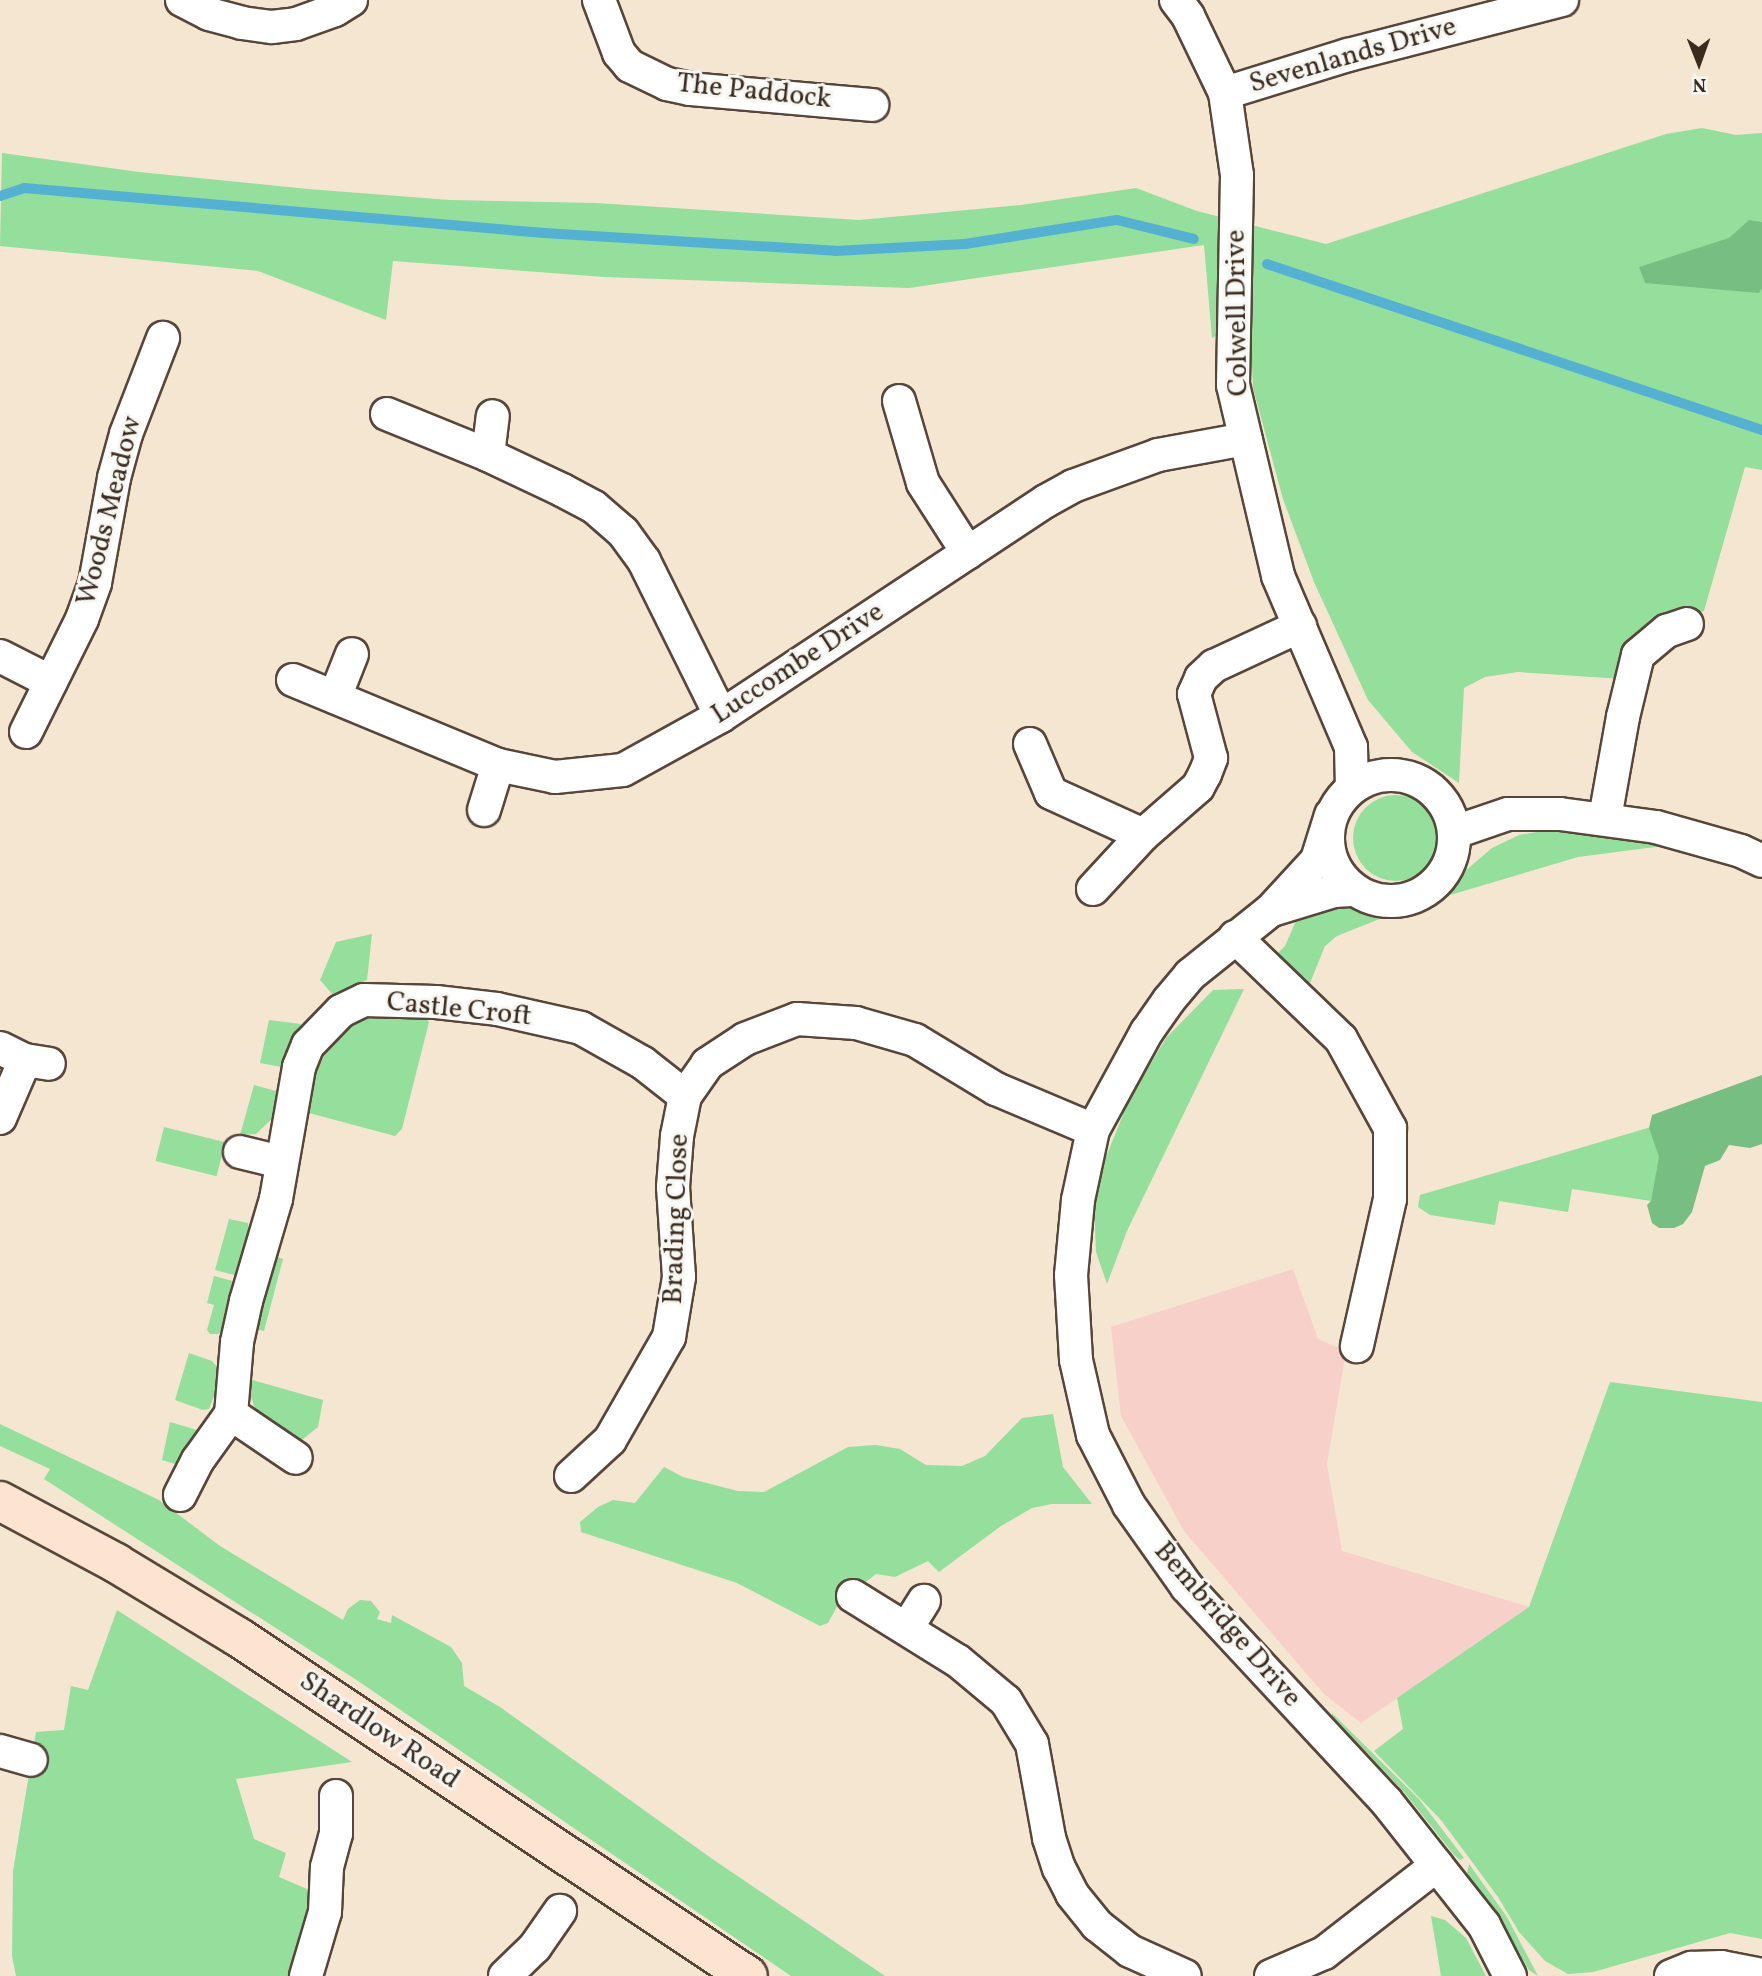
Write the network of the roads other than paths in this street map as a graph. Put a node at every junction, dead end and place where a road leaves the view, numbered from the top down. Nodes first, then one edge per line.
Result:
1 (182, 0) edge
2 (351, 0) edge
3 (599, 0) edge
4 (1176, 0) edge
5 (1562, 0) edge
6 (1506, 7) edge
7 (1225, 93) junction
8 (872, 105) dead end
9 (163, 338) dead end
10 (899, 401) dead end
11 (387, 414) dead end
12 (493, 416) dead end
13 (1246, 439) junction
14 (488, 455) junction
15 (968, 553) junction
16 (1688, 624) dead end
17 (1300, 626) junction
18 (352, 654) dead end
19 (0, 656) edge
20 (293, 680) dead end
21 (51, 682) junction
22 (335, 697) junction
23 (721, 716) junction
24 (26, 733) dead end
25 (1030, 744) dead end
26 (1351, 747) junction
27 (498, 765) junction
28 (1383, 775) junction
29 (1352, 788) junction
30 (484, 810) dead end
31 (1331, 816) junction
32 (1605, 818) junction
33 (1455, 832) junction
34 (1143, 835) junction
35 (1762, 860) edge
36 (1093, 889) dead end
37 (1351, 890) junction
38 (1271, 910) junction
39 (1235, 937) junction
40 (24, 1058) edge
41 (685, 1096) junction
42 (0, 1118) edge
43 (1093, 1130) junction
44 (240, 1152) dead end
45 (281, 1162) junction
46 (1357, 1346) dead end
47 (231, 1414) junction
48 (296, 1458) dead end
49 (571, 1476) dead end
50 (180, 1495) dead end
51 (0, 1501) edge
52 (853, 1596) dead end
53 (924, 1601) dead end
54 (907, 1628) junction
55 (0, 1752) edge
56 (31, 1760) dead end
57 (336, 1796) dead end
58 (1437, 1865) junction
59 (560, 1912) dead end
60 (1762, 1975) edge
61 (306, 1976) edge
62 (505, 1976) edge
63 (748, 1976) edge
64 (1185, 1976) edge
65 (1271, 1976) edge
66 (1510, 1976) edge
67 (1671, 1976) edge

1 - 2 street
3 - 8 street, The Paddock
4 - 7 street, Colwell Drive
5 - 6 street, Sevenlands Drive
6 - 7 street, Sevenlands Drive
7 - 13 street, Colwell Drive
9 - 21 street, Woods Meadow
10 - 15 street
11 - 14 street
12 - 14 street
13 - 15 street, Luccombe Drive
13 - 17 street, Colwell Drive
14 - 23 street
15 - 23 street, Luccombe Drive
16 - 32 street
17 - 26 street, Colwell Drive
17 - 34 street
18 - 22 street
19 - 21 street
20 - 22 street, Luccombe Drive
21 - 24 street, Woods Meadow
22 - 27 street, Luccombe Drive
23 - 27 street, Luccombe Drive
25 - 34 street
26 - 28 street, Colwell Drive
26 - 29 street, Colwell Drive
27 - 30 street
28 - 29 street
28 - 33 street
29 - 31 street
31 - 37 street
31 - 38 street, Bembridge Drive
32 - 33 street
32 - 35 street
33 - 37 street
34 - 36 street
37 - 38 street, Bembridge Drive
38 - 39 street, Bembridge Drive
39 - 43 street, Bembridge Drive
39 - 46 street
40 - 42 street
41 - 43 street, Brading Close
41 - 45 street, Castle Croft
41 - 49 street, Brading Close
43 - 58 street, Bembridge Drive
44 - 45 street
45 - 47 street, Castle Croft
47 - 48 street
47 - 50 street
51 - 63 street, Shardlow Road
52 - 54 street
53 - 54 street
54 - 64 street
55 - 56 street
57 - 61 street
58 - 65 street
58 - 66 street, Bembridge Drive
59 - 62 street
60 - 67 street

